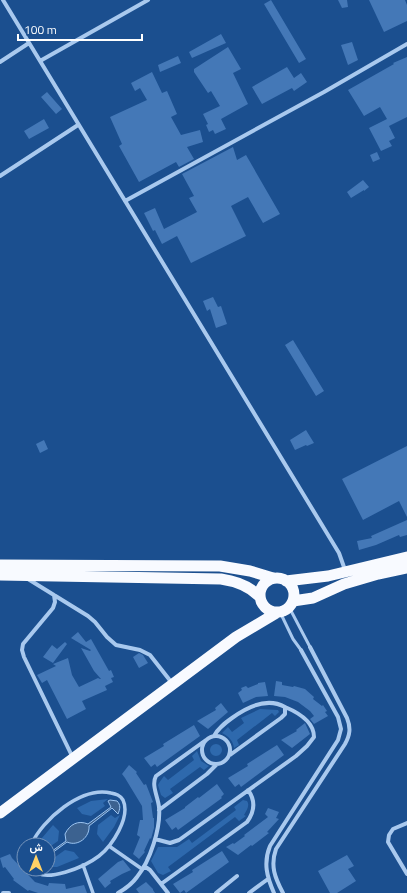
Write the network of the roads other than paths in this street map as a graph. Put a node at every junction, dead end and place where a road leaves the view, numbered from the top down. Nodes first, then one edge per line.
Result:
1 (3, 0) edge
2 (148, 0) edge
3 (29, 43) junction
4 (407, 44) edge
5 (40, 61) junction
6 (0, 62) edge
7 (78, 125) junction
8 (0, 176) edge
9 (125, 201) junction
10 (407, 557) edge
11 (0, 564) edge
12 (407, 568) edge
13 (346, 572) junction
14 (0, 575) edge
15 (22, 576) junction
16 (273, 578) junction
17 (286, 581) junction
18 (54, 595) junction
19 (259, 596) junction
20 (285, 608) junction
21 (310, 647) joint
22 (301, 650) joint
23 (172, 683) junction
24 (285, 707) junction
25 (214, 736) junction
26 (206, 740) junction
27 (230, 754) junction
28 (73, 758) junction
29 (217, 764) junction
30 (248, 790) junction
31 (159, 810) junction
32 (0, 813) edge
33 (407, 823) edge
34 (36, 837) edge
35 (155, 839) junction
36 (109, 846) junction
37 (83, 865) junction
38 (143, 868) junction
39 (56, 874) edge
40 (407, 874) edge
41 (238, 876) dead end
42 (268, 879) junction
43 (161, 884) junction
44 (125, 891) edge
45 (3, 893) edge
46 (9, 893) edge
47 (93, 893) edge
48 (118, 893) edge
49 (168, 893) edge
50 (216, 893) edge
51 (249, 893) edge
52 (274, 893) edge
53 (283, 893) edge

1 - 3 street
2 - 5 street
3 - 5 street
3 - 6 street
4 - 9 street
5 - 7 street
7 - 8 street
7 - 9 street
9 - 13 street
10 - 13 highway
11 - 16 highway
12 - 20 highway
13 - 17 highway
14 - 15 highway
15 - 18 street
15 - 19 highway
16 - 17 highway
16 - 19 highway
17 - 20 highway
18 - 23 street
18 - 28 street
19 - 20 highway
20 - 21 lane
20 - 22 lane
20 - 23 highway
21 - 53 street
22 - 42 street
23 - 28 highway
24 - 25 street
24 - 27 street
24 - 30 street
25 - 26 street
25 - 27 street
26 - 29 street
26 - 31 street
27 - 29 street
28 - 32 highway
29 - 31 street
30 - 35 street
30 - 43 street
31 - 35 street
33 - 40 street
34 - 36 street
35 - 38 street
36 - 37 street
36 - 38 street
37 - 39 street
37 - 47 street
38 - 43 street
38 - 44 street
41 - 50 street
42 - 51 street
42 - 52 street
43 - 49 street
44 - 48 street
45 - 46 street

